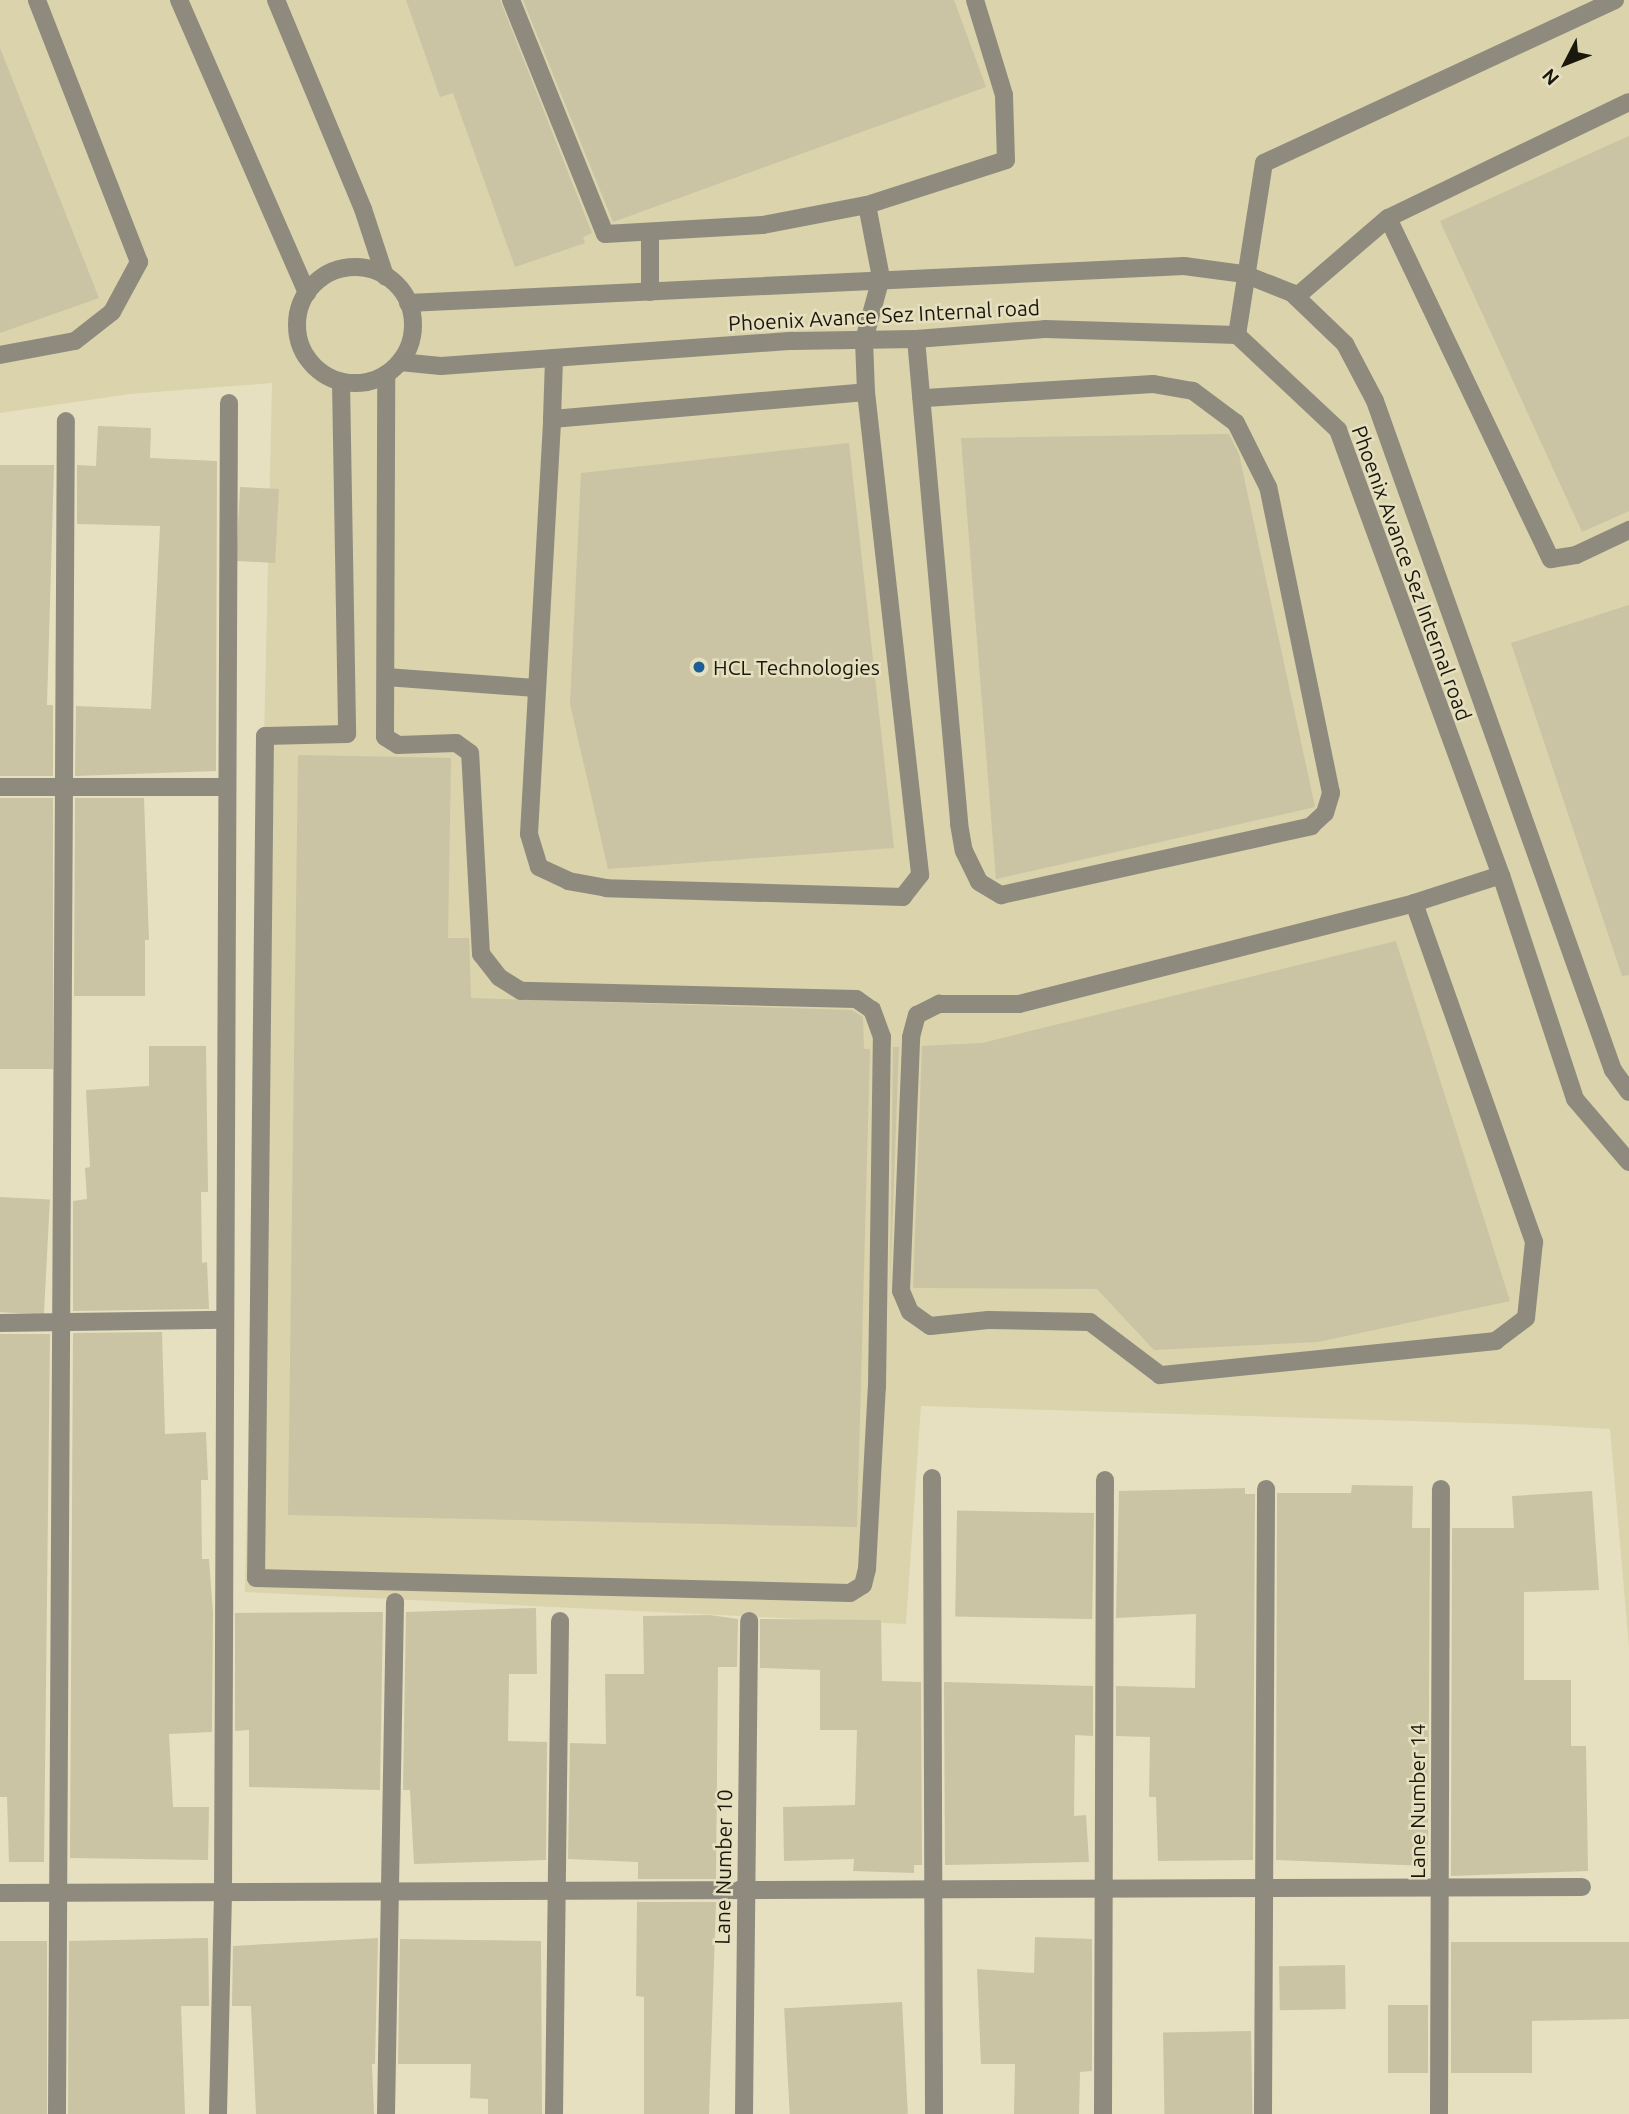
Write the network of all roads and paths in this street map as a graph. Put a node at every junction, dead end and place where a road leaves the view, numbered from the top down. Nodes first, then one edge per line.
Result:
1 (37, 0) edge
2 (179, 0) edge
3 (276, 0) edge
4 (511, 0) edge
5 (975, 0) edge
6 (1615, 0) edge
7 (1629, 102) edge
8 (867, 205) junction
9 (1388, 218) junction
10 (650, 232) junction
11 (1244, 274) junction
12 (385, 276) junction
13 (881, 278) junction
14 (650, 292) junction
15 (307, 293) junction
16 (1296, 297) junction
17 (408, 303) junction
18 (1237, 335) junction
19 (915, 339) junction
20 (864, 340) junction
21 (0, 355) edge
22 (554, 358) junction
23 (400, 362) junction
24 (386, 374) junction
25 (341, 382) junction
26 (866, 392) junction
27 (921, 398) junction
28 (229, 403) dead end
29 (552, 419) junction
30 (66, 421) dead end
31 (1629, 530) edge
32 (386, 677) junction
33 (536, 688) junction
34 (62, 787) junction
35 (227, 787) junction
36 (0, 788) edge
37 (1501, 874) junction
38 (1414, 903) junction
39 (1629, 1092) edge
40 (1629, 1162) edge
41 (225, 1320) junction
42 (0, 1323) edge
43 (61, 1323) junction
44 (932, 1478) dead end
45 (1105, 1480) dead end
46 (1266, 1489) dead end
47 (1441, 1489) dead end
48 (395, 1602) dead end
49 (560, 1621) dead end
50 (749, 1621) dead end
51 (1439, 1888) junction
52 (1582, 1888) dead end
53 (1266, 1889) junction
54 (1105, 1890) junction
55 (745, 1891) junction
56 (933, 1891) junction
57 (391, 1892) junction
58 (555, 1892) junction
59 (60, 1893) junction
60 (223, 1893) junction
61 (0, 1894) edge
62 (57, 2114) edge
63 (218, 2114) edge
64 (386, 2114) edge
65 (554, 2114) edge
66 (744, 2114) edge
67 (934, 2114) edge
68 (1103, 2114) edge
69 (1263, 2114) edge
70 (1439, 2114) edge

1 - 21 street
2 - 15 street
3 - 12 street
4 - 10 street
5 - 8 street
6 - 11 street
7 - 9 street
8 - 10 street
8 - 13 street
9 - 16 street
9 - 31 street
10 - 14 street
11 - 13 street, Phoenix Avance Sez Internal road
11 - 16 street, Phoenix Avance Sez Internal road
11 - 18 street
12 - 15 street
12 - 17 street
13 - 14 street, Phoenix Avance Sez Internal road
13 - 20 street
14 - 17 street, Phoenix Avance Sez Internal road
15 - 25 street
16 - 39 street, Phoenix Avance Sez Internal road
17 - 23 street
18 - 19 street, Phoenix Avance Sez Internal road
18 - 37 street, Phoenix Avance Sez Internal road
19 - 20 street, Phoenix Avance Sez Internal road
19 - 27 street
20 - 22 street, Phoenix Avance Sez Internal road
20 - 26 street
22 - 23 street, Phoenix Avance Sez Internal road
22 - 29 street
23 - 24 street
24 - 25 street
24 - 32 street
25 - 32 street
26 - 29 street
26 - 33 street
27 - 27 street
28 - 35 street
29 - 33 street
30 - 34 street
32 - 33 street
34 - 35 street
34 - 36 street
34 - 43 street
35 - 41 street
37 - 38 street
37 - 40 street, Phoenix Avance Sez Internal road
38 - 38 street
41 - 43 street
41 - 60 street
42 - 43 street
43 - 59 street
44 - 56 street
45 - 54 street
46 - 53 street
47 - 51 street, Lane Number 14
48 - 57 street
49 - 58 street
50 - 55 street, Lane Number 10
51 - 52 street
51 - 53 street
51 - 70 street, Lane Number 14
53 - 54 street
53 - 69 street
54 - 56 street
54 - 68 street
55 - 56 street
55 - 58 street
55 - 66 street, Lane Number 10
56 - 67 street
57 - 58 street
57 - 60 street
57 - 64 street
58 - 65 street
59 - 60 street
59 - 61 street
59 - 62 street
60 - 63 street

